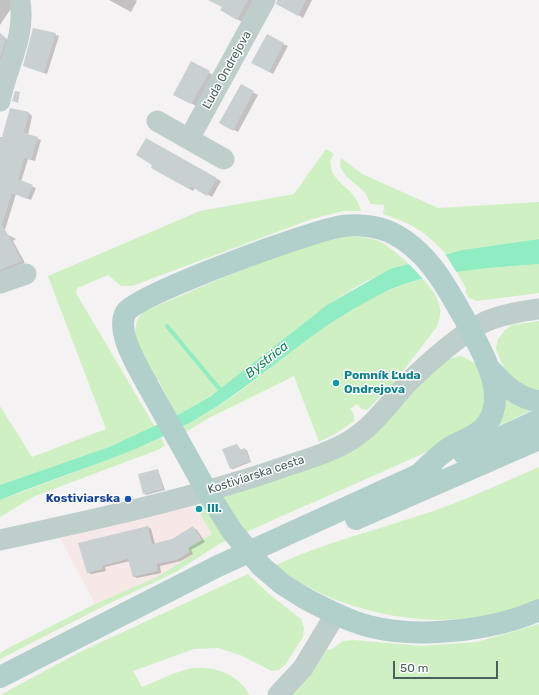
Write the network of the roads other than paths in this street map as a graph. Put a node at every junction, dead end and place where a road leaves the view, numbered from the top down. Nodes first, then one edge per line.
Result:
1 (265, 0) edge
2 (20, 2) dead end
3 (0, 101) edge
4 (157, 121) dead end
5 (190, 139) junction
6 (224, 159) dead end
7 (26, 274) dead end
8 (0, 283) edge
9 (539, 309) edge
10 (471, 331) junction
11 (490, 368) junction
12 (539, 401) edge
13 (539, 420) edge
14 (539, 439) edge
15 (539, 453) edge
16 (503, 456) junction
17 (418, 475) junction
18 (0, 540) edge
19 (539, 610) edge
20 (126, 613) junction
21 (335, 614) junction
22 (0, 677) edge
23 (278, 695) edge

1 - 5 street, Ľuda Ondrejova
2 - 3 street
4 - 5 street
5 - 6 street
7 - 8 street
9 - 10 street, Kostiviarska cesta
10 - 11 main road
10 - 18 street, Kostiviarska cesta
10 - 21 main road, bridge
11 - 12 main road
11 - 17 main road
13 - 17 main road
14 - 16 main road
15 - 16 main road
16 - 20 main road
17 - 20 main road
19 - 21 main road
20 - 22 main road
21 - 23 street

